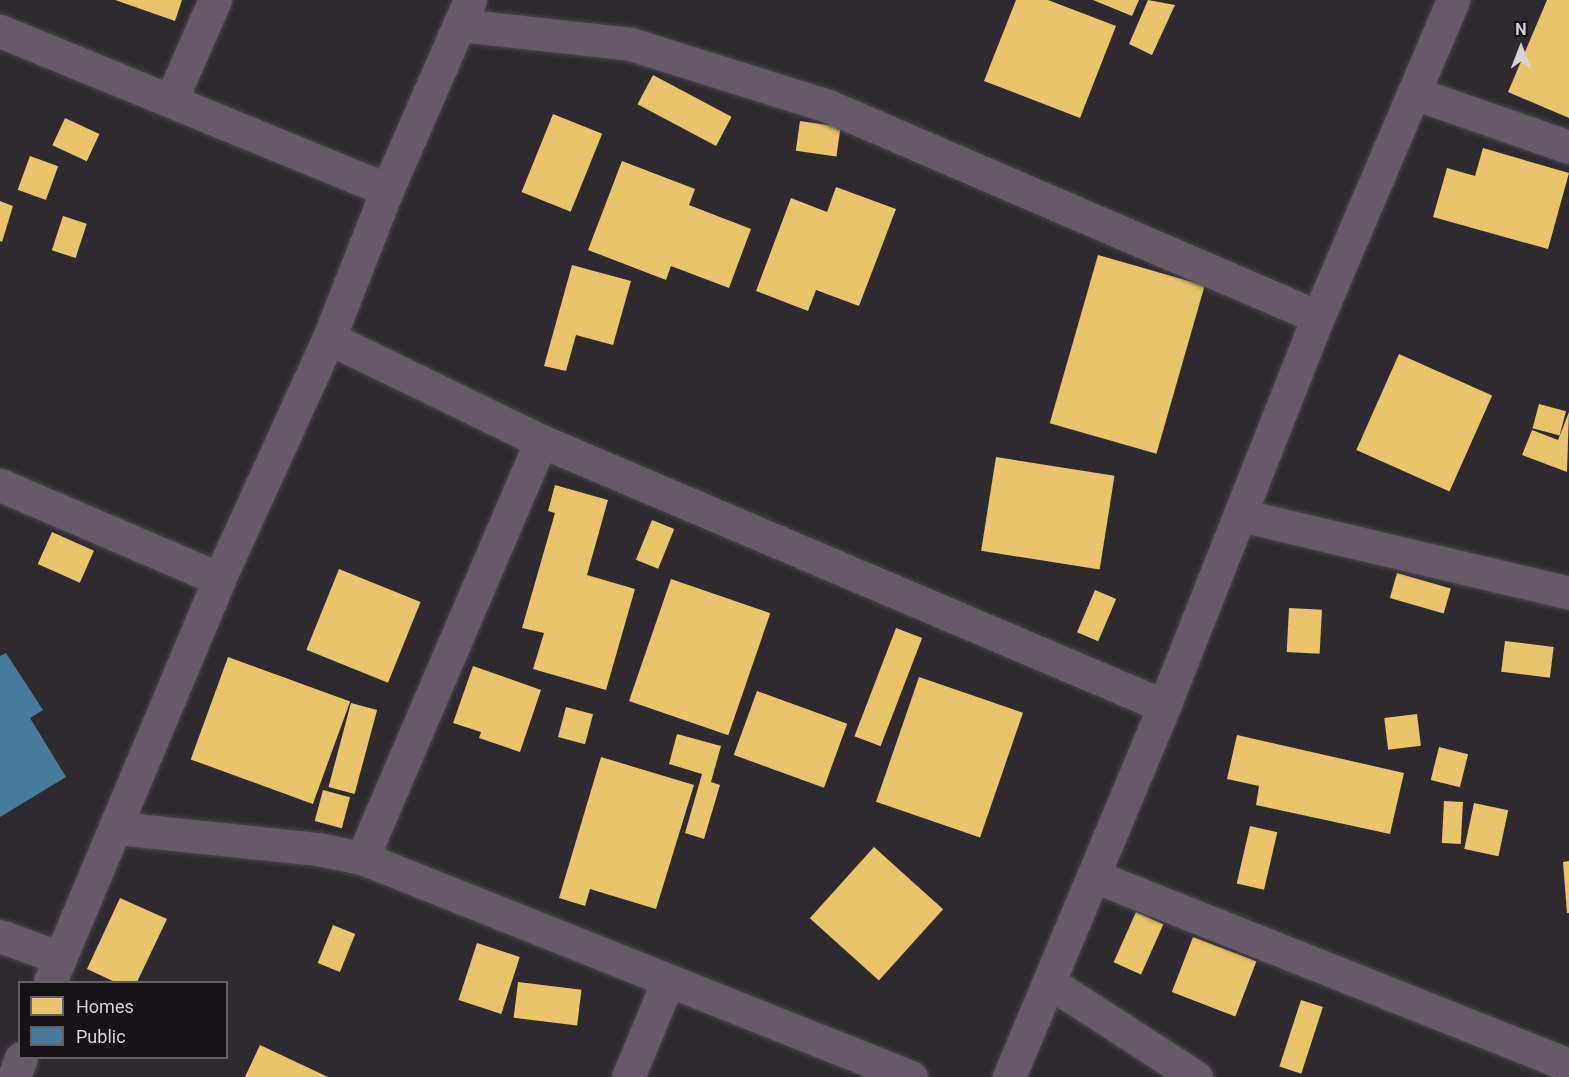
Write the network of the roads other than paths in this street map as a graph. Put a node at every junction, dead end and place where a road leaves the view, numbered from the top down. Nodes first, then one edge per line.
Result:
1 (216, 0) edge
2 (1453, 0) edge
3 (465, 13) edge
4 (0, 31) edge
5 (1414, 93) junction
6 (171, 100) junction
7 (1569, 147) edge
8 (387, 190) junction
9 (1318, 317) junction
10 (329, 338) junction
11 (541, 441) junction
12 (0, 485) edge
13 (1240, 515) junction
14 (219, 579) junction
15 (1569, 593) edge
16 (1164, 706) junction
17 (117, 828) junction
18 (362, 858) junction
19 (1094, 876) junction
20 (0, 936) edge
21 (55, 970) edge
22 (668, 981) junction
23 (1049, 982) junction
24 (21, 1059) edge
25 (1569, 1065) edge
26 (14, 1077) edge
27 (628, 1077) edge
28 (910, 1077) edge
29 (1009, 1077) edge
30 (1196, 1077) edge

1 - 6 street
2 - 5 street
3 - 8 street
3 - 9 street
4 - 6 street
5 - 7 street
5 - 9 street
6 - 8 street
8 - 10 street
9 - 13 street
10 - 11 street
10 - 14 street
11 - 16 street
11 - 18 street
12 - 14 street
13 - 15 street
13 - 16 street
14 - 17 street
16 - 19 street
17 - 18 street
17 - 21 street
18 - 22 street
19 - 23 street
19 - 25 street
20 - 21 street
22 - 27 street
22 - 28 street
23 - 29 street
23 - 30 street
24 - 26 street

